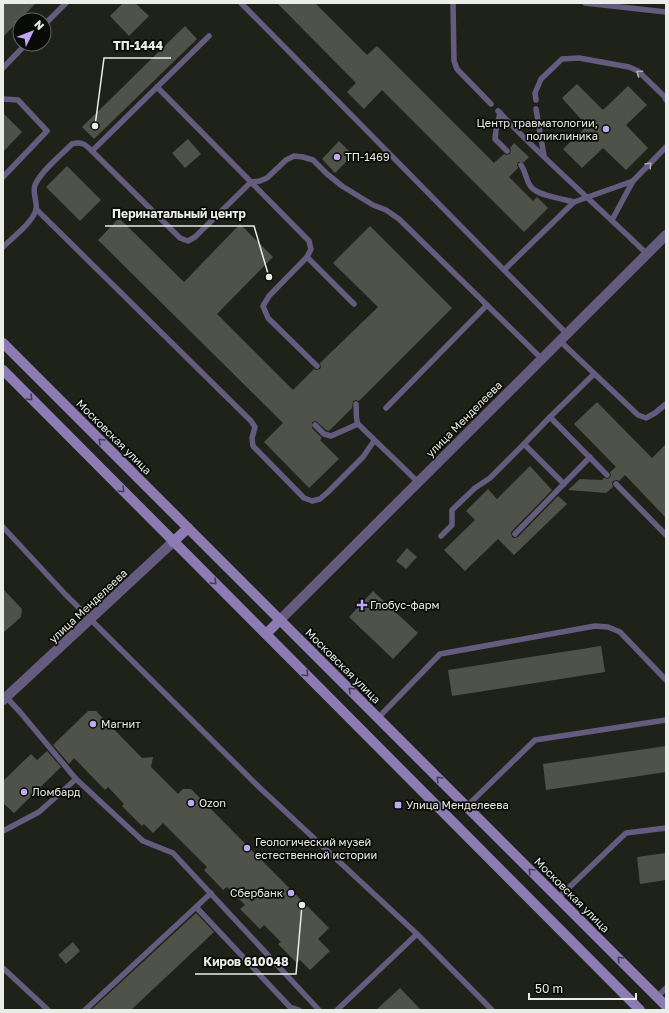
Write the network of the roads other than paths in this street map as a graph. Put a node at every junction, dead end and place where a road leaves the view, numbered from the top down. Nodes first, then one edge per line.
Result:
1 (66, 3) edge
2 (241, 3) edge
3 (453, 3) edge
4 (585, 3) edge
5 (666, 12) edge
6 (52, 18) edge
7 (209, 36) dead end
8 (18, 52) edge
9 (3, 68) edge
10 (157, 87) junction
11 (3, 99) edge
12 (536, 100) dead end
13 (666, 100) edge
14 (491, 104) dead end
15 (536, 109) dead end
16 (666, 147) edge
17 (506, 151) dead end
18 (92, 152) junction
19 (544, 157) junction
20 (521, 165) dead end
21 (3, 178) edge
22 (633, 181) junction
23 (251, 182) junction
24 (587, 198) junction
25 (574, 202) junction
26 (36, 209) junction
27 (612, 220) junction
28 (666, 235) edge
29 (3, 247) edge
30 (647, 254) junction
31 (307, 256) junction
32 (504, 270) junction
33 (354, 304) dead end
34 (487, 306) junction
35 (564, 337) junction
36 (3, 343) edge
37 (542, 359) junction
38 (317, 366) dead end
39 (3, 370) edge
40 (594, 374) junction
41 (356, 404) dead end
42 (666, 404) edge
43 (386, 408) dead end
44 (550, 417) junction
45 (358, 424) junction
46 (315, 425) dead end
47 (374, 441) junction
48 (524, 444) junction
49 (590, 457) junction
50 (607, 475) dead end
51 (418, 482) junction
52 (564, 484) junction
53 (616, 484) dead end
54 (3, 527) edge
55 (188, 528) junction
56 (515, 534) dead end
57 (666, 535) edge
58 (440, 536) dead end
59 (173, 542) junction
60 (91, 620) junction
61 (280, 620) junction
62 (266, 634) junction
63 (666, 680) edge
64 (4, 699) edge
65 (378, 718) junction
66 (666, 720) edge
67 (76, 779) junction
68 (466, 806) junction
69 (666, 828) edge
70 (3, 831) edge
71 (211, 893) junction
72 (558, 898) junction
73 (196, 907) junction
74 (417, 934) junction
75 (3, 968) edge
76 (666, 988) edge
77 (657, 997) junction
78 (666, 1006) edge
79 (48, 1010) edge
80 (85, 1010) edge
81 (299, 1010) edge
82 (319, 1010) edge
83 (337, 1010) edge
84 (492, 1010) edge
85 (640, 1010) edge

1 - 6 lane
2 - 32 lane
3 - 14 lane
4 - 5 lane
7 - 10 lane
8 - 9 lane
10 - 18 lane
10 - 23 lane
11 - 21 lane
13 -> 12 lane
15 - 19 lane
22 -> 16 lane
17 - 19 lane
18 - 23 lane
18 - 26 lane
19 - 24 lane
20 - 25 lane
22 - 24 lane
22 - 27 lane
23 - 31 lane
23 - 34 lane
24 - 25 lane
24 - 27 lane
25 - 32 lane
26 - 29 lane
26 - 47 lane
27 - 30 lane
28 - 30 street, улица Менделеева
30 - 35 street, улица Менделеева
31 - 33 lane
31 - 38 lane
32 - 35 lane
34 - 37 lane
34 - 43 lane
35 - 37 street, улица Менделеева
35 - 40 lane
55 -> 36 main road, Московская улица
37 - 51 street, улица Менделеева
39 -> 59 main road
40 - 42 lane
40 - 44 lane
41 - 45 lane
44 - 48 lane
44 - 49 lane
45 - 46 lane
45 - 47 lane
47 - 51 lane
48 - 52 lane
48 - 58 lane
49 - 50 lane
49 - 52 lane
51 - 61 street, улица Менделеева
52 - 56 lane
53 - 57 lane
54 - 60 lane
55 - 59 main road, улица Менделеева
55 - 61 main road, Московская улица
59 - 60 street, улица Менделеева
59 -> 62 main road
60 - 64 street, улица Менделеева
60 - 74 lane
61 - 62 main road
65 -> 61 main road, Московская улица
62 -> 85 main road
63 - 65 lane
64 - 67 lane
68 -> 65 main road, Московская улица
66 - 68 lane
67 - 70 lane
67 - 71 lane
72 -> 68 main road, Московская улица
69 - 72 lane
71 - 73 lane
71 - 82 lane
77 -> 72 main road, Московская улица
73 - 80 lane
73 - 81 lane
74 - 83 lane
74 - 84 lane
75 - 79 lane
76 - 77 lane
77 - 78 main road, Московская улица

